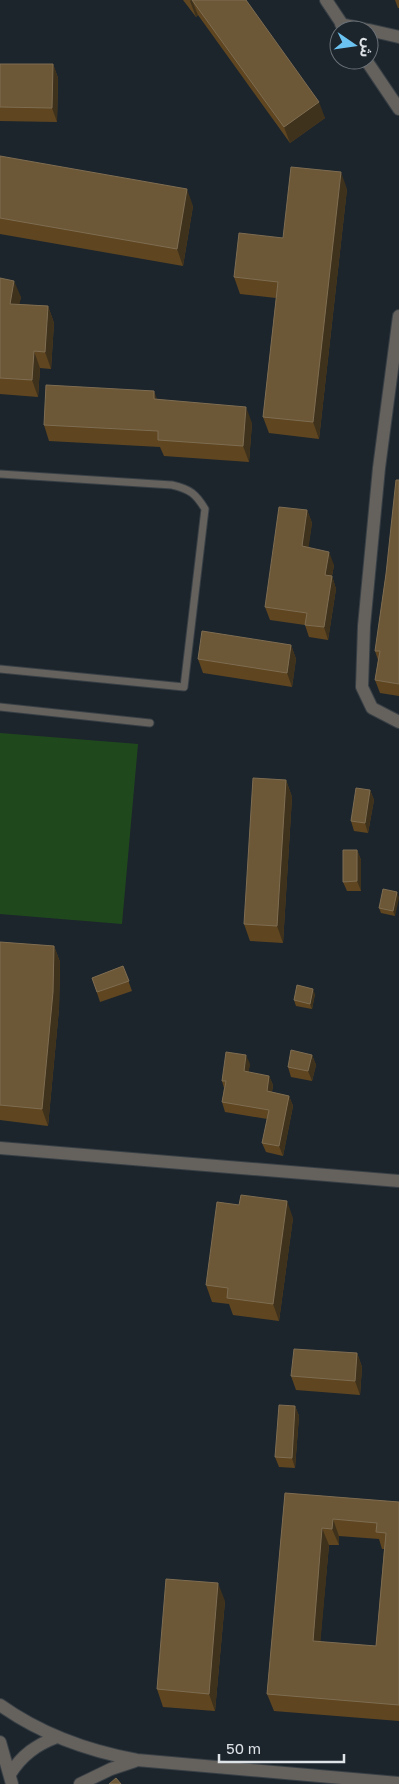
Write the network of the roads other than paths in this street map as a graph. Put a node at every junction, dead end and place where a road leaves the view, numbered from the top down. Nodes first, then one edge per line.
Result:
1 (326, 0) edge
2 (339, 20) edge
3 (379, 32) edge
4 (399, 37) edge
5 (373, 70) edge
6 (399, 110) edge
7 (399, 316) edge
8 (0, 474) edge
9 (0, 668) edge
10 (0, 707) edge
11 (399, 722) edge
12 (150, 723) dead end
13 (0, 1148) edge
14 (399, 1181) edge
15 (0, 1705) edge
16 (56, 1737) junction
17 (0, 1742) edge
18 (137, 1760) junction
19 (11, 1779) edge
20 (399, 1783) edge
21 (80, 1784) edge

1 - 2 street
3 - 4 street
5 - 6 street
7 - 11 street
8 - 9 lane
10 - 12 lane
13 - 14 street
15 - 16 street
16 - 18 street
16 - 19 street
17 - 19 street
18 - 20 street
18 - 21 street

